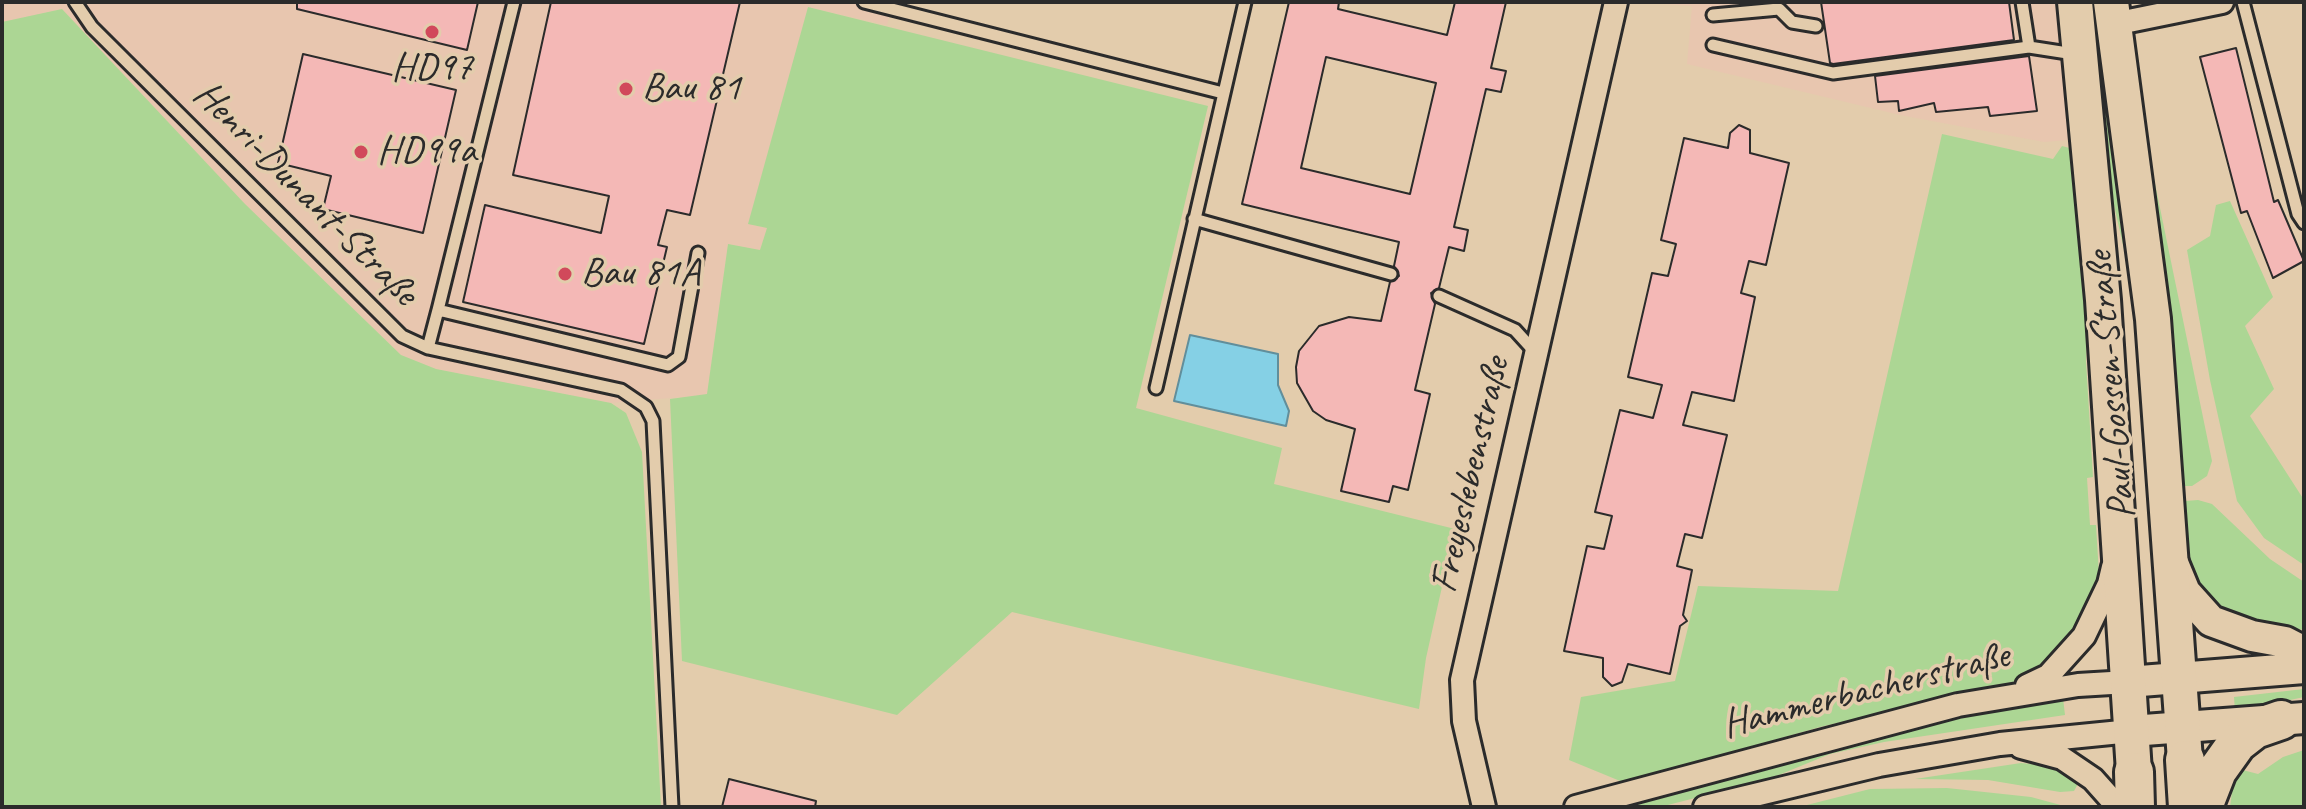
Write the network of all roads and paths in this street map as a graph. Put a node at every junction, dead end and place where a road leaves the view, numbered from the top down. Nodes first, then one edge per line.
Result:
1 (75, 2) edge
2 (514, 2) edge
3 (864, 2) edge
4 (1245, 2) edge
5 (1616, 2) edge
6 (2022, 2) edge
7 (2075, 2) edge
8 (2222, 2) edge
9 (2243, 2) edge
10 (1779, 5) edge
11 (2112, 13) edge
12 (1713, 15) dead end
13 (1816, 26) dead end
14 (1713, 45) dead end
15 (2029, 47) junction
16 (2081, 56) junction
17 (1223, 93) junction
18 (1194, 219) junction
19 (2304, 223) edge
20 (698, 253) dead end
21 (1391, 274) dead end
22 (1439, 296) dead end
23 (438, 310) junction
24 (428, 348) junction
25 (1535, 353) junction
26 (1156, 388) dead end
27 (2119, 539) junction
28 (2172, 557) junction
29 (2304, 652) edge
30 (2304, 668) edge
31 (2180, 679) junction
32 (2128, 682) junction
33 (2011, 694) junction
34 (2293, 719) edge
35 (2131, 731) junction
36 (2000, 744) junction
37 (2184, 744) junction
38 (2134, 790) edge
39 (672, 807) edge
40 (1484, 807) edge
41 (1576, 807) edge
42 (1705, 807) edge
43 (2118, 807) edge
44 (2188, 807) edge
45 (2203, 807) edge

1 - 24 lane, Henri-Dunant-Straße
2 - 23 lane
3 - 17 lane
4 - 17 lane
5 - 25 street, Freyeslebenstraße
6 - 15 lane
7 - 16 main road, Paul-Gossen-Straße
8 - 11 street
9 - 19 lane
10 - 12 lane
10 - 13 lane
11 - 28 main road, Paul-Gossen-Straße
14 - 15 lane
15 - 16 lane
16 - 27 main road, Paul-Gossen-Straße
17 - 18 lane
18 - 21 lane
18 - 26 lane
20 - 23 lane
22 - 25 lane
23 - 24 lane
24 - 39 lane, Henri-Dunant-Straße
25 - 40 street, Freyeslebenstraße
27 - 32 main road, Paul-Gossen-Straße
27 - 33 street, Paul-Gossen-Straße
28 - 29 street
28 - 31 main road, Paul-Gossen-Straße
30 - 31 street, Hammerbacherstraße
31 - 32 street, Hammerbacherstraße
31 - 37 main road, Paul-Gossen-Straße
32 - 33 street, Hammerbacherstraße
32 - 35 main road, Paul-Gossen-Straße
33 - 41 street, Hammerbacherstraße
34 - 37 street
34 - 45 highway
35 - 36 street, Hammerbacherstraße
35 - 37 street
35 - 38 main road, Paul-Gossen-Straße
36 - 42 street, Hammerbacherstraße
36 - 43 street, Hammerbacherstraße
37 - 44 highway

